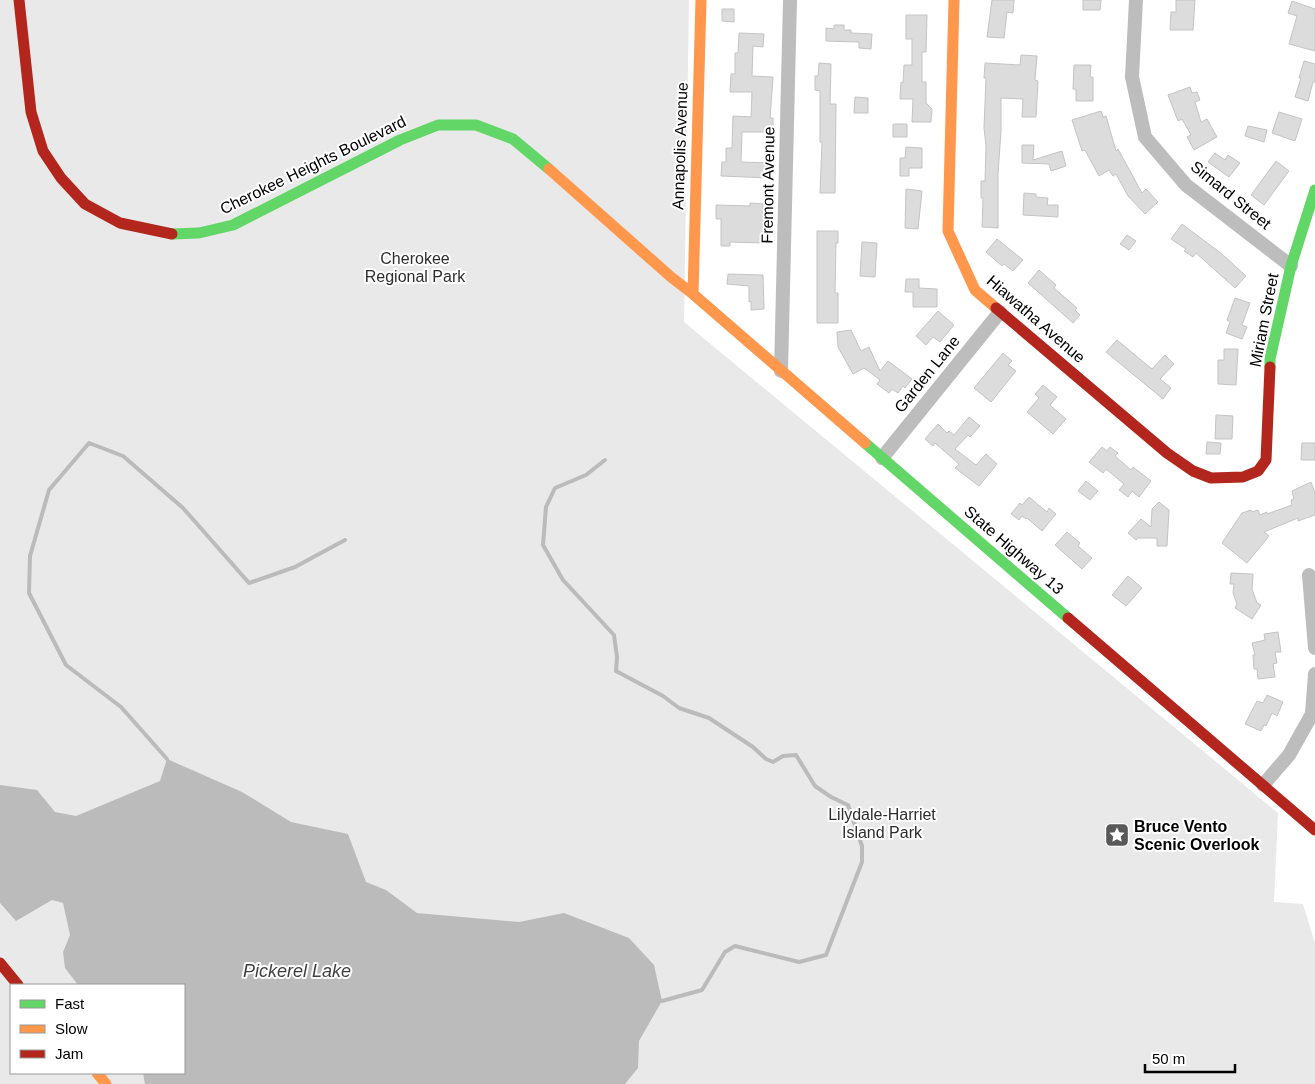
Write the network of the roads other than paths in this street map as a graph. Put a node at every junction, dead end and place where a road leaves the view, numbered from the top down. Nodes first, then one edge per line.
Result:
1 (19, 0) edge
2 (701, 0) edge
3 (790, 0) edge
4 (954, 0) edge
5 (1136, 0) edge
6 (1315, 190) edge
7 (1291, 266) junction
8 (692, 294) junction
9 (1000, 312) junction
10 (781, 371) junction
11 (882, 458) junction
12 (1266, 460) joint
13 (1309, 575) dead end
14 (1315, 648) edge
15 (1315, 674) edge
16 (1263, 785) junction
17 (1315, 830) edge
18 (0, 963) edge
19 (17, 984) edge
20 (98, 1074) edge
21 (106, 1084) edge

1 - 8 street, Cherokee Heights Boulevard
2 - 8 street, Annapolis Avenue
3 - 10 street, Fremont Avenue
4 - 9 street, Hiawatha Avenue
5 - 7 street, Simard Street
6 - 7 street, Miriam Street
7 - 12 street, Miriam Street
8 - 10 street, State Highway 13
9 - 11 street, Garden Lane
9 - 12 street, Hiawatha Avenue
10 - 11 street, State Highway 13
11 - 16 street, State Highway 13
13 - 14 street
15 - 16 street
16 - 17 street, State Highway 13
18 - 19 street
20 - 21 street

